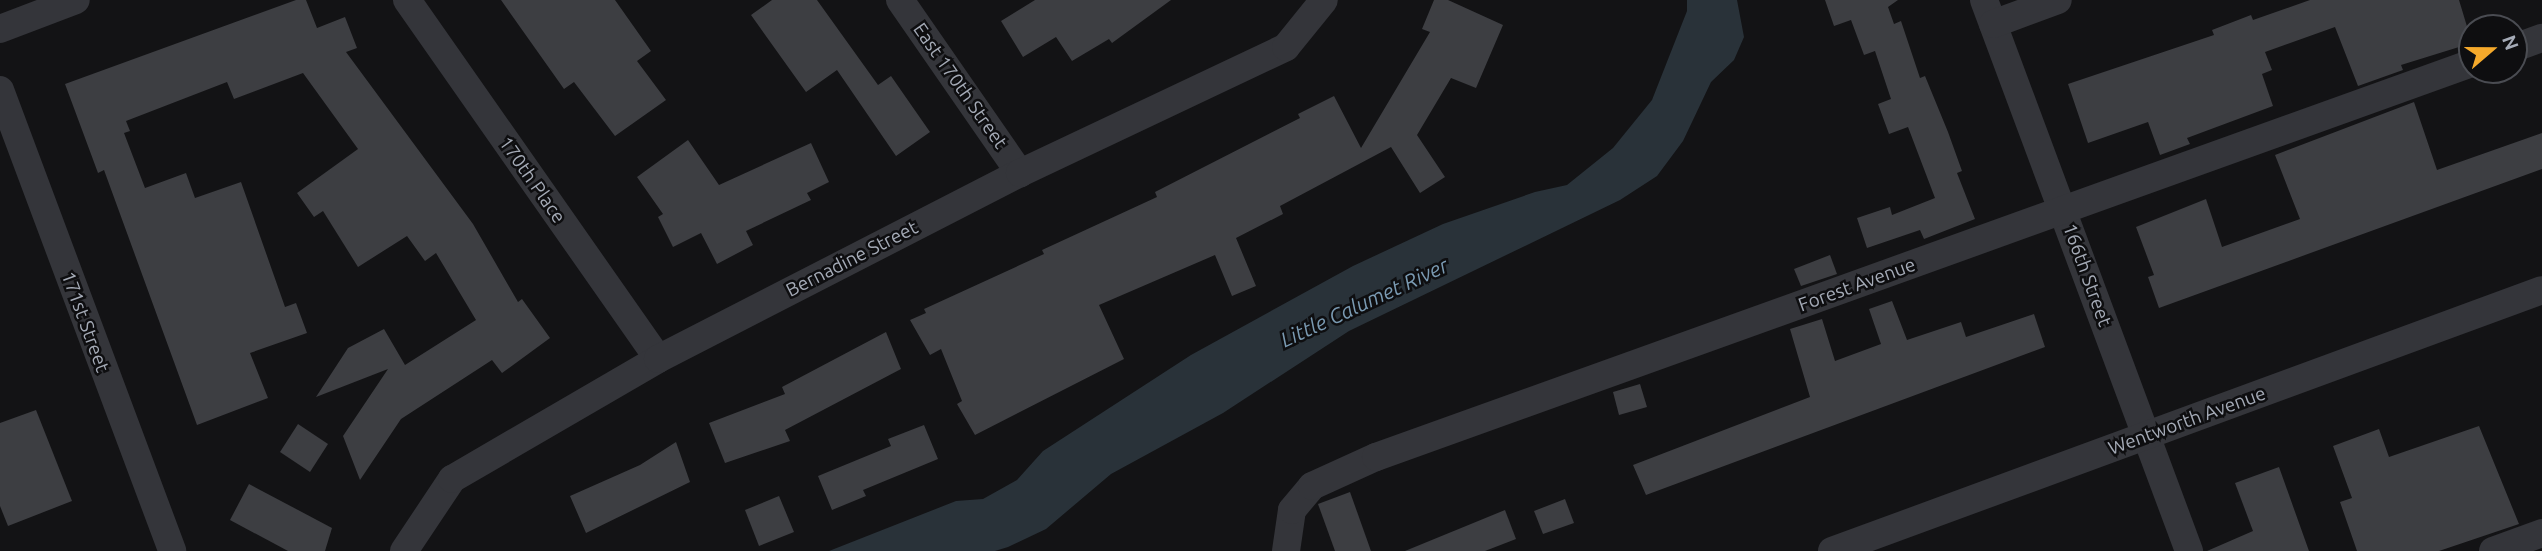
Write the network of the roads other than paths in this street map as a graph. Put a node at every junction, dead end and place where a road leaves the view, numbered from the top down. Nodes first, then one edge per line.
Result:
1 (76, 0) edge
2 (407, 0) edge
3 (900, 0) edge
4 (1324, 0) edge
5 (2058, 0) edge
6 (1989, 12) edge
7 (0, 29) edge
8 (2458, 68) edge
9 (0, 90) edge
10 (1020, 173) junction
11 (2063, 211) junction
12 (2542, 290) edge
13 (658, 359) junction
14 (2147, 436) junction
15 (2542, 533) edge
16 (166, 550) edge
17 (404, 551) edge
18 (1286, 551) edge
19 (1832, 551) edge
20 (2189, 551) edge
21 (2493, 551) edge

1 - 7 street
2 - 13 street, 170th Place
3 - 10 street, East 170th Street
4 - 10 street, Bernadine Street
5 - 6 street
6 - 11 street, 166th Street
8 - 11 street, Forest Avenue
9 - 16 street, 171st Street
10 - 13 street, Bernadine Street
11 - 14 street, 166th Street
11 - 18 street, Forest Avenue
12 - 14 street, Wentworth Avenue
13 - 17 street, Bernadine Street
14 - 19 street, Wentworth Avenue
14 - 20 street, 166th Street
15 - 21 street

